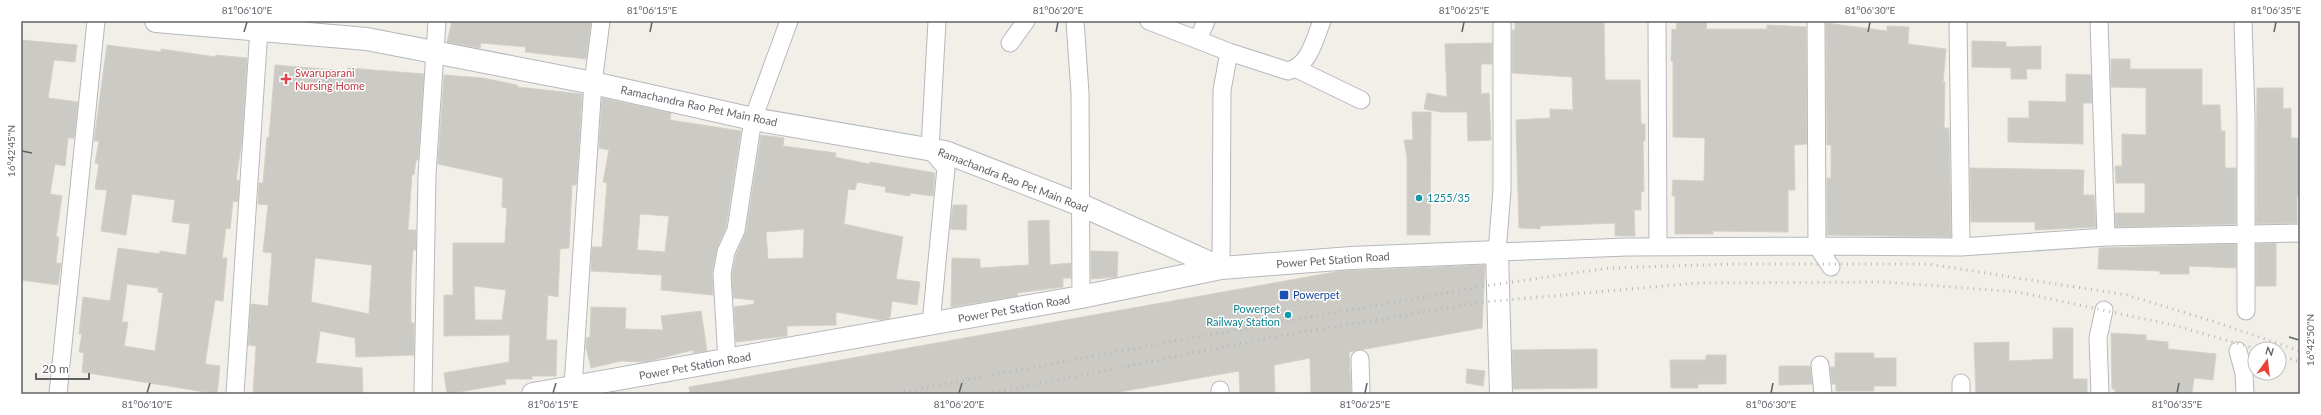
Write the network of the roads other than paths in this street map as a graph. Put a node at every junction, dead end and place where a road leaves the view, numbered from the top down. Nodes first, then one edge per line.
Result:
1 (96, 21) edge
2 (156, 21) edge
3 (437, 21) edge
4 (601, 21) edge
5 (789, 21) edge
6 (937, 21) edge
7 (1026, 21) edge
8 (1075, 21) edge
9 (1149, 21) edge
10 (1206, 21) edge
11 (1322, 21) edge
12 (1502, 21) edge
13 (1657, 21) edge
14 (1816, 21) edge
15 (1958, 21) edge
16 (2099, 21) edge
17 (2243, 21) edge
18 (265, 26) edge
19 (1198, 40) junction
20 (1010, 43) dead end
21 (434, 52) junction
22 (1229, 52) junction
23 (1297, 69) junction
24 (593, 83) junction
25 (1361, 100) dead end
26 (753, 119) junction
27 (930, 149) junction
28 (1081, 205) junction
29 (2245, 233) junction
30 (2300, 233) edge
31 (2106, 237) junction
32 (1817, 246) junction
33 (1658, 247) junction
34 (1961, 247) junction
35 (1497, 252) junction
36 (1831, 267) dead end
37 (1221, 268) junction
38 (1081, 296) junction
39 (2104, 310) dead end
40 (2246, 312) dead end
41 (931, 324) junction
42 (2238, 351) dead end
43 (1360, 359) dead end
44 (727, 361) junction
45 (1820, 365) dead end
46 (573, 387) junction
47 (58, 394) edge
48 (235, 394) edge
49 (422, 394) edge
50 (533, 394) edge
51 (1361, 394) edge
52 (1501, 394) edge
53 (1823, 394) edge
54 (2100, 394) edge
55 (2245, 394) edge

1 - 47 street
2 - 18 street, Ramachandra Rao Pet Main Road
3 - 21 street
4 - 24 street
5 - 26 street
6 - 27 street
7 - 20 street
8 - 28 street
9 - 19 street
10 - 19 street
11 - 23 street
12 - 35 street
13 - 33 street
14 - 32 street
15 - 34 street
16 - 31 street
17 - 29 street
18 - 21 street, Ramachandra Rao Pet Main Road
18 - 48 street
19 - 22 street
21 - 24 street, Ramachandra Rao Pet Main Road
21 - 49 street
22 - 23 street
22 - 37 street
23 - 25 street
24 - 26 street, Ramachandra Rao Pet Main Road
24 - 46 street
26 - 27 street, Ramachandra Rao Pet Main Road
26 - 44 street
27 - 28 street, Ramachandra Rao Pet Main Road
27 - 41 street
28 - 37 street, Ramachandra Rao Pet Main Road
28 - 38 street
29 - 30 street
29 - 31 street
29 - 40 street
31 - 34 street
32 - 33 street
32 - 34 street
32 - 36 street
33 - 35 street
35 - 37 street, Power Pet Station Road
35 - 52 street
37 - 38 street, Power Pet Station Road
38 - 41 street, Power Pet Station Road
39 - 54 street
41 - 44 street, Power Pet Station Road
42 - 55 street
43 - 51 street
44 - 46 street, Power Pet Station Road
45 - 53 street
46 - 50 street, Power Pet Station Road

